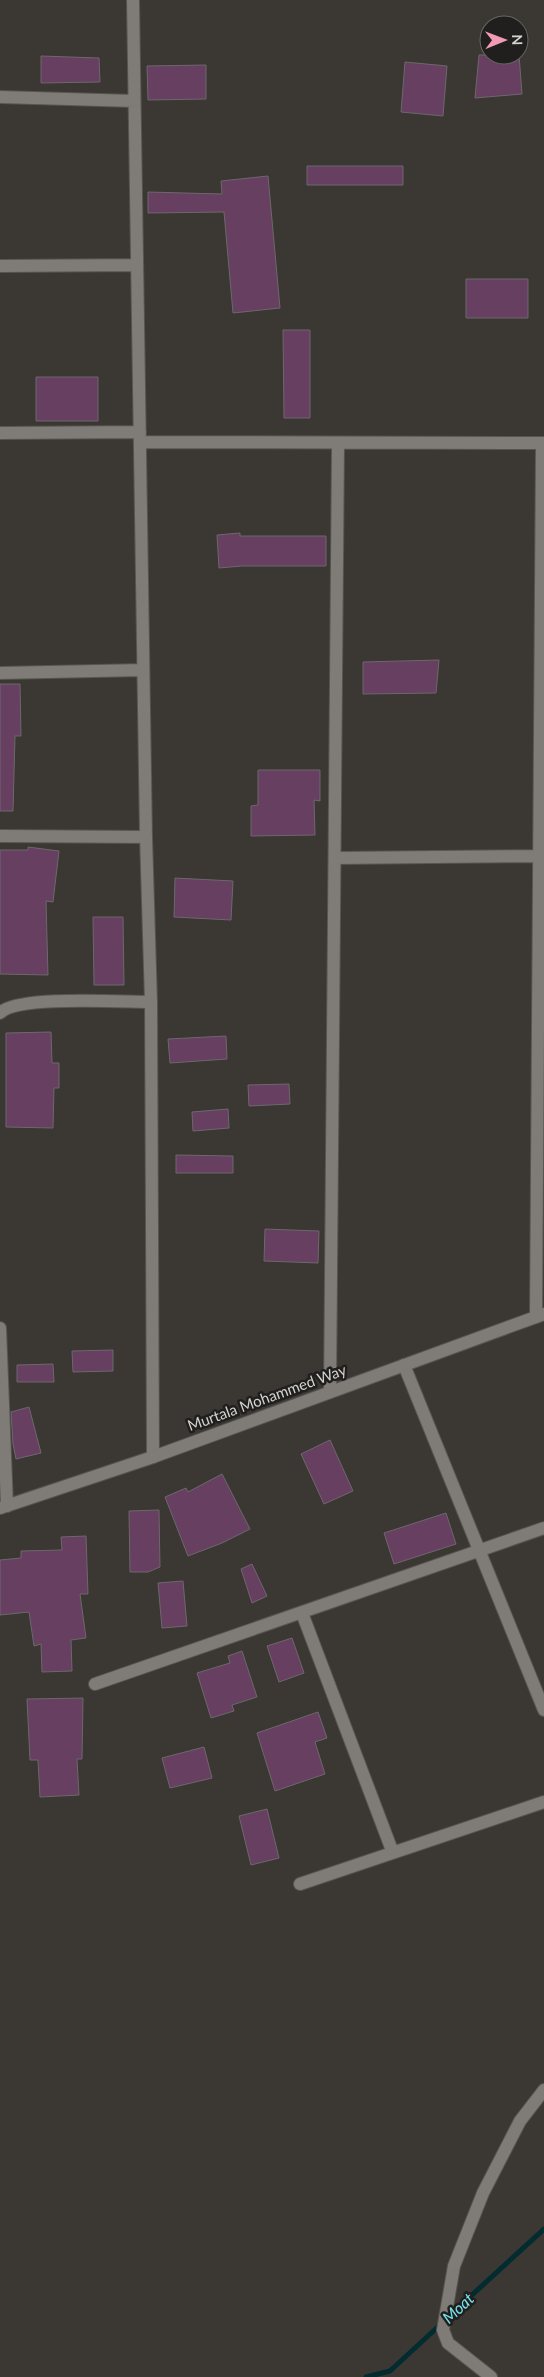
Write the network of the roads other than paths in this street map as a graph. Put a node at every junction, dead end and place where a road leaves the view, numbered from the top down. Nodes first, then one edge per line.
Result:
1 (133, 0) edge
2 (0, 97) edge
3 (134, 101) junction
4 (137, 265) junction
5 (0, 266) edge
6 (0, 433) edge
7 (140, 437) junction
8 (543, 443) edge
9 (338, 444) junction
10 (143, 670) junction
11 (0, 673) edge
12 (0, 836) edge
13 (146, 837) junction
14 (540, 856) junction
15 (336, 858) junction
16 (151, 1002) junction
17 (0, 1013) edge
18 (540, 1316) edge
19 (0, 1328) edge
20 (404, 1365) junction
21 (330, 1392) junction
22 (153, 1457) junction
23 (4, 1507) edge
24 (544, 1528) edge
25 (480, 1551) junction
26 (302, 1612) junction
27 (95, 1684) dead end
28 (544, 1710) edge
29 (544, 1802) edge
30 (393, 1853) junction
31 (300, 1884) dead end
32 (544, 2090) edge
33 (491, 2377) edge

1 - 3 street
2 - 3 street
3 - 4 street
4 - 5 street
4 - 7 street
6 - 7 street
7 - 9 street
7 - 10 street
8 - 9 street
8 - 14 street
9 - 15 street
10 - 11 street
10 - 13 street
12 - 13 street
13 - 16 street
14 - 15 street
14 - 18 street
15 - 21 street
16 - 17 street
16 - 22 street
18 - 20 street, Murtala Mohammed Way
19 - 23 street
20 - 21 street, Murtala Mohammed Way
20 - 25 street
21 - 22 street, Murtala Mohammed Way
22 - 23 street, Murtala Mohammed Way
24 - 25 street
25 - 26 street
25 - 28 street
26 - 27 street
26 - 30 street
29 - 30 street
30 - 31 street
32 - 33 street

